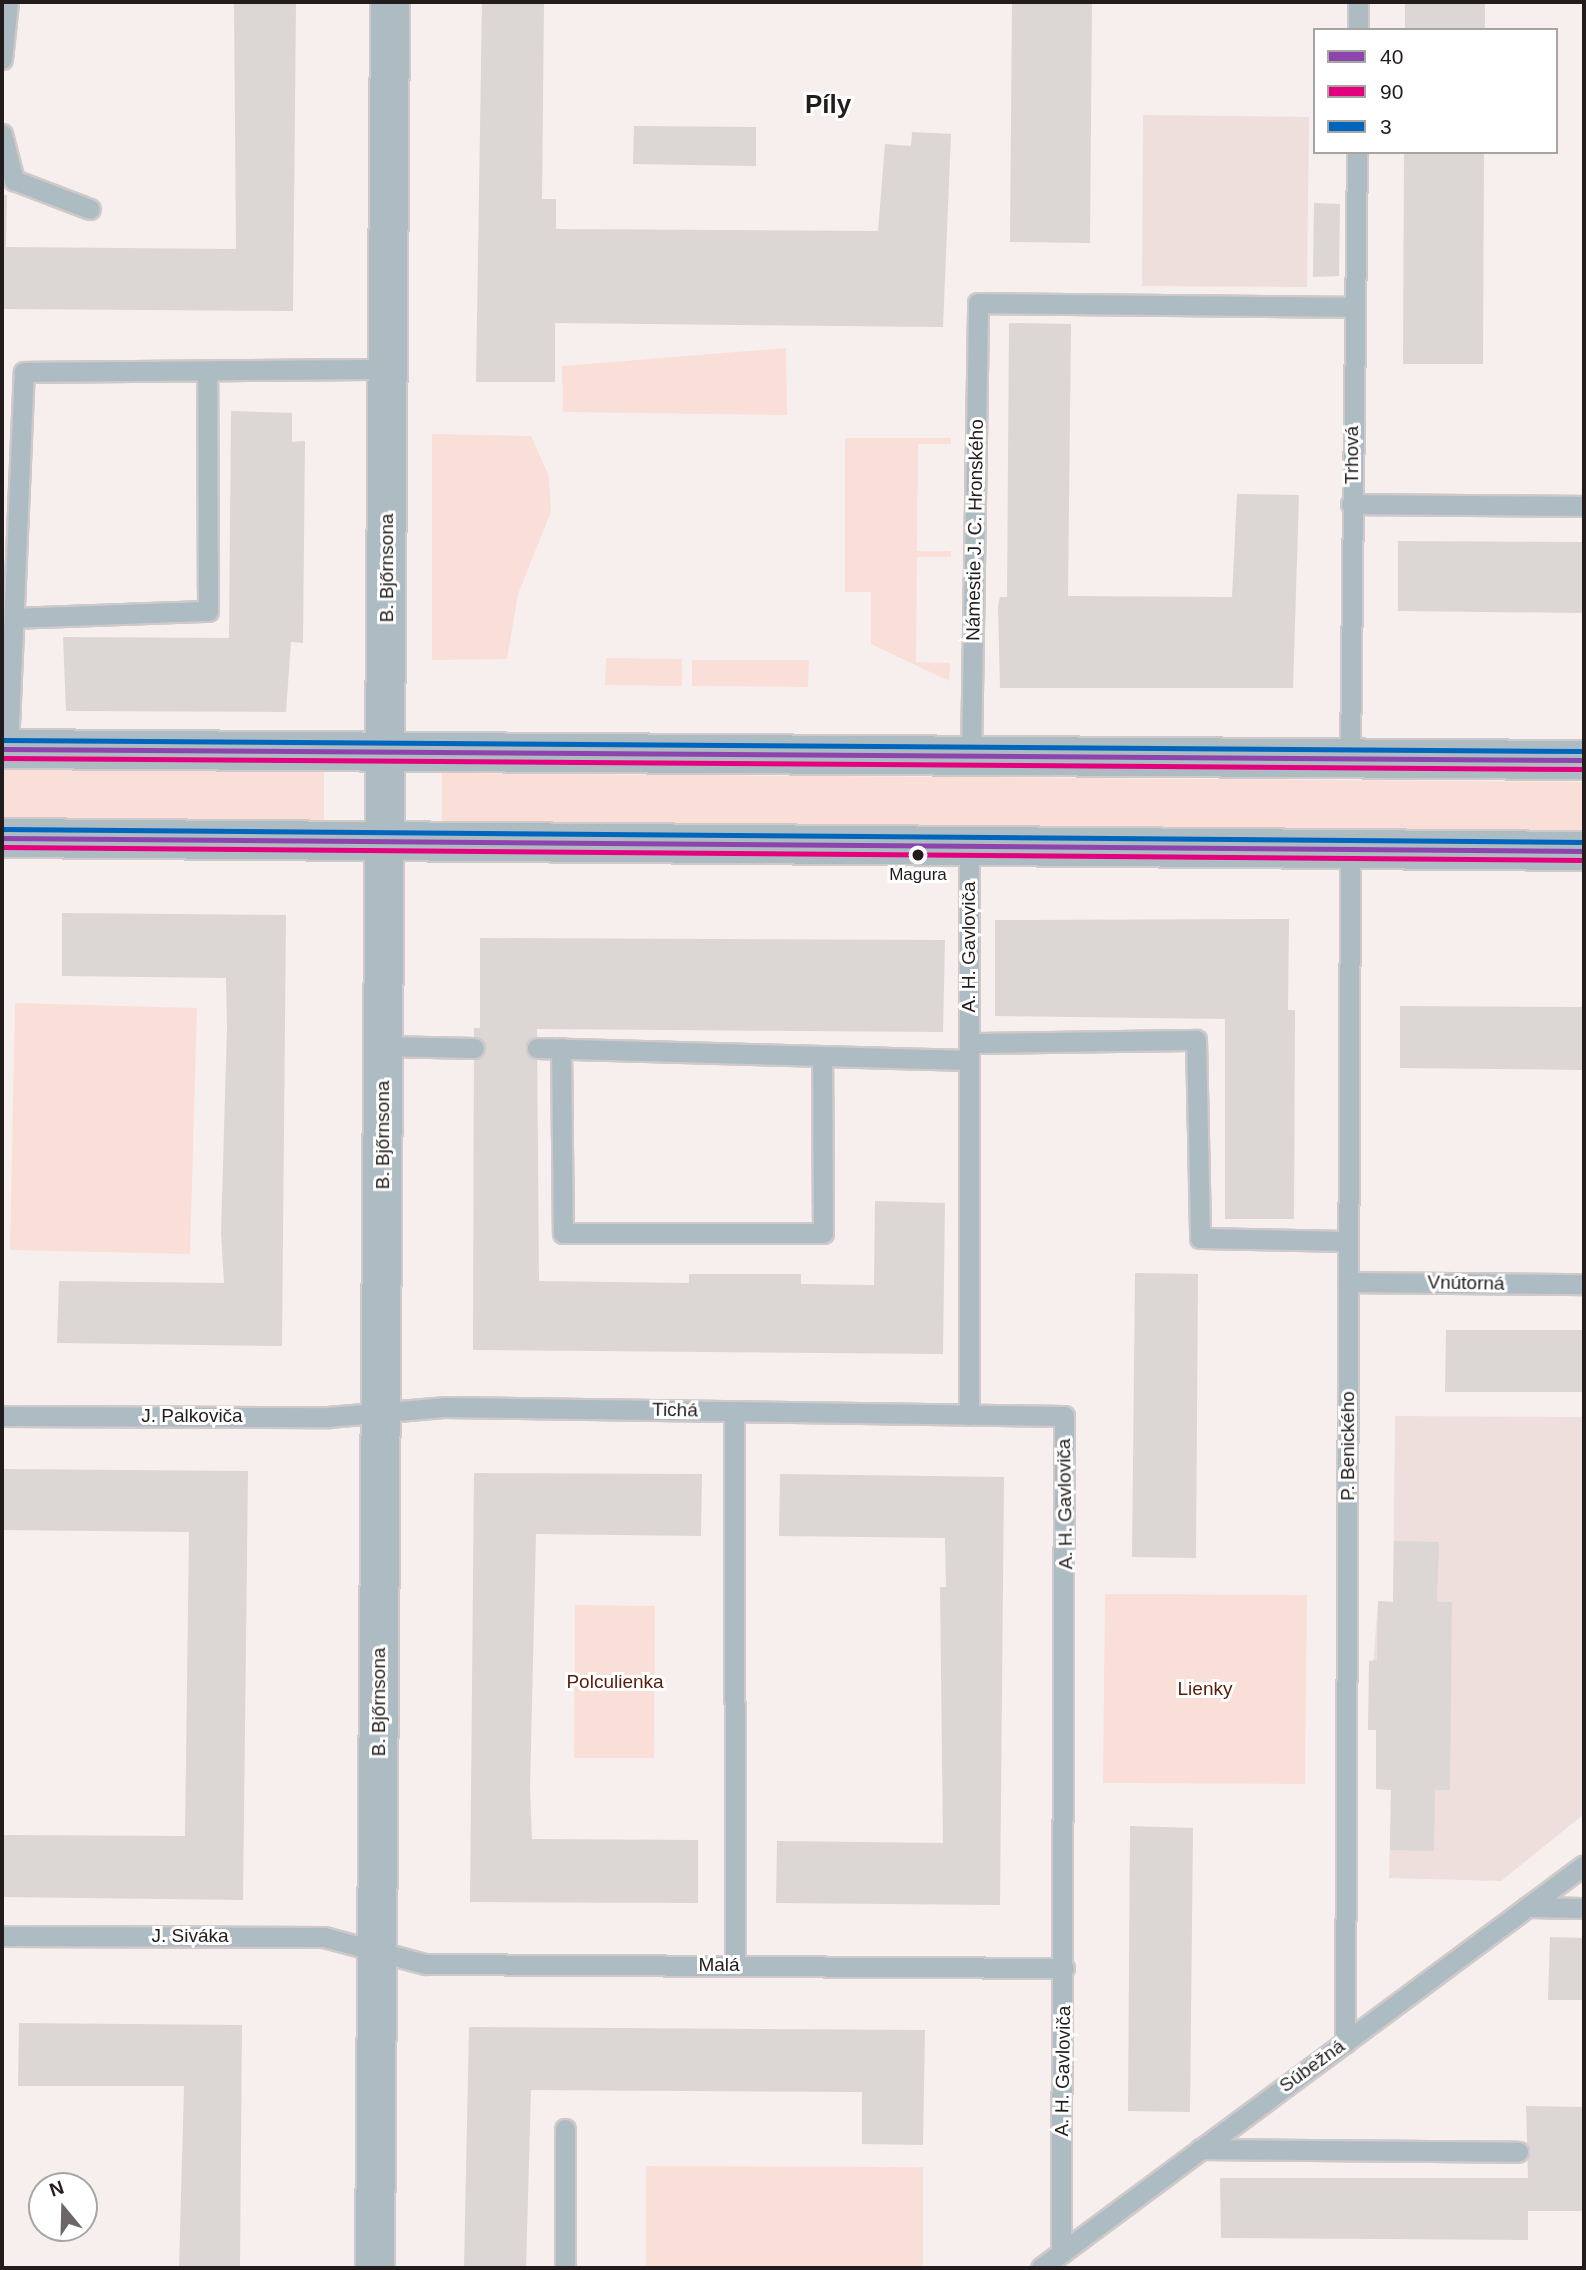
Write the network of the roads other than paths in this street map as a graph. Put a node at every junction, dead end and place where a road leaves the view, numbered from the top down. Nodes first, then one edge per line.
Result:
1 (8, 2) edge
2 (390, 2) edge
3 (1358, 2) edge
4 (1358, 28) edge
5 (2, 59) edge
6 (2, 134) edge
7 (1357, 154) edge
8 (90, 209) dead end
9 (1355, 307) junction
10 (387, 369) junction
11 (208, 371) junction
12 (1351, 504) junction
13 (1584, 506) edge
14 (14, 618) junction
15 (5, 749) edge
16 (386, 749) junction
17 (971, 757) junction
18 (1350, 758) junction
19 (1584, 760) edge
20 (2, 838) edge
21 (386, 844) junction
22 (969, 848) junction
23 (1350, 850) junction
24 (1584, 851) edge
25 (384, 1046) junction
26 (474, 1048) dead end
27 (537, 1048) dead end
28 (561, 1048) junction
29 (969, 1052) junction
30 (822, 1057) junction
31 (1348, 1241) junction
32 (1348, 1282) junction
33 (1584, 1284) edge
34 (734, 1411) junction
35 (382, 1412) junction
36 (969, 1415) junction
37 (2, 1416) edge
38 (1584, 1865) edge
39 (1527, 1907) junction
40 (1584, 1908) edge
41 (2, 1936) edge
42 (377, 1949) junction
43 (735, 1965) junction
44 (1064, 1968) junction
45 (1345, 2043) junction
46 (565, 2129) dead end
47 (1200, 2149) junction
48 (1518, 2152) dead end
49 (1061, 2253) junction
50 (375, 2268) edge
51 (565, 2268) edge
52 (1041, 2268) edge

1 - 5 lane
2 - 10 street, B. Bjőrnsona
3 - 4 lane
6 - 8 lane
7 - 9 lane, Trhová
9 - 12 lane, Trhová
9 - 17 lane, Námestie J. C. Hronského
10 - 11 lane
10 - 16 street, B. Bjőrnsona
11 - 14 lane
11 - 14 lane
12 - 13 lane
12 - 18 lane, Trhová
14 - 15 lane
15 - 16 street
16 - 17 street
16 - 21 street, B. Bjőrnsona
17 - 18 street
18 - 19 street
20 - 21 street
21 - 22 street
21 - 25 street, B. Bjőrnsona
22 - 23 street
22 - 29 lane, A. H. Gavloviča
23 - 24 street
23 - 31 lane, P. Benického
25 - 26 lane
25 - 35 street, B. Bjőrnsona
27 - 28 lane
28 - 30 lane
28 - 30 lane
29 - 30 lane
29 - 31 lane
29 - 36 lane, A. H. Gavloviča
31 - 32 lane, P. Benického
32 - 33 lane, Vnútorná
32 - 45 lane, P. Benického
34 - 35 lane, Tichá
34 - 36 lane, Tichá
34 - 43 lane
35 - 37 lane, J. Palkoviča
35 - 42 street, B. Bjőrnsona
36 - 44 lane, A. H. Gavloviča
38 - 39 lane, Súbežná
39 - 40 lane
39 - 45 lane, Súbežná
41 - 42 lane, J. Siváka
42 - 43 lane, Malá
42 - 50 street, B. Bjőrnsona
43 - 44 lane, Malá
44 - 49 lane, A. H. Gavloviča
45 - 47 lane, Súbežná
46 - 51 lane
47 - 48 lane
47 - 49 lane, Súbežná
49 - 52 lane, Súbežná

